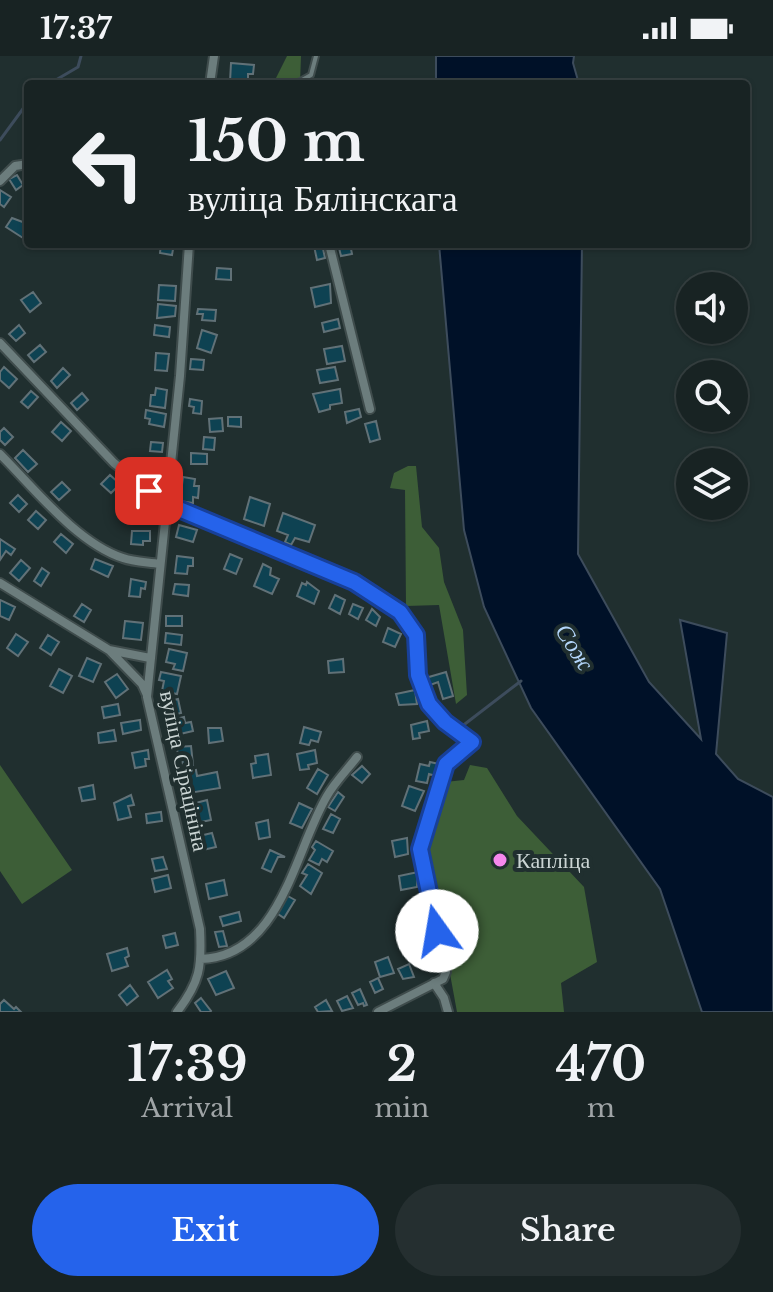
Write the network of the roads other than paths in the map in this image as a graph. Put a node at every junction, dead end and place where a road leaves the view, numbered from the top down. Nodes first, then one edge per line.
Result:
1 (214, 56) edge
2 (316, 56) edge
3 (211, 80) edge
4 (302, 80) edge
5 (24, 165) edge
6 (0, 181) edge
7 (189, 248) edge
8 (330, 248) edge
9 (0, 343) edge
10 (370, 409) dead end
11 (0, 454) edge
12 (167, 504) junction
13 (160, 564) junction
14 (0, 583) edge
15 (109, 650) junction
16 (150, 658) junction
17 (147, 697) junction
18 (357, 757) dead end
19 (201, 959) junction
20 (434, 983) junction
21 (177, 1012) edge
22 (378, 1012) edge
23 (448, 1012) edge

1 - 3 street
2 - 4 lane
5 - 6 street
7 - 12 street, вуліца Сірацініна
8 - 10 street
9 - 12 street
11 - 13 street
12 - 13 street, вуліца Сірацініна
12 - 20 street
13 - 16 street, вуліца Сірацініна
14 - 15 street
15 - 16 street
15 - 17 street
16 - 17 street, вуліца Сірацініна
17 - 19 street, вуліца Сірацініна
18 - 19 street
19 - 21 street, вуліца Сірацініна
20 - 22 street
20 - 23 street

